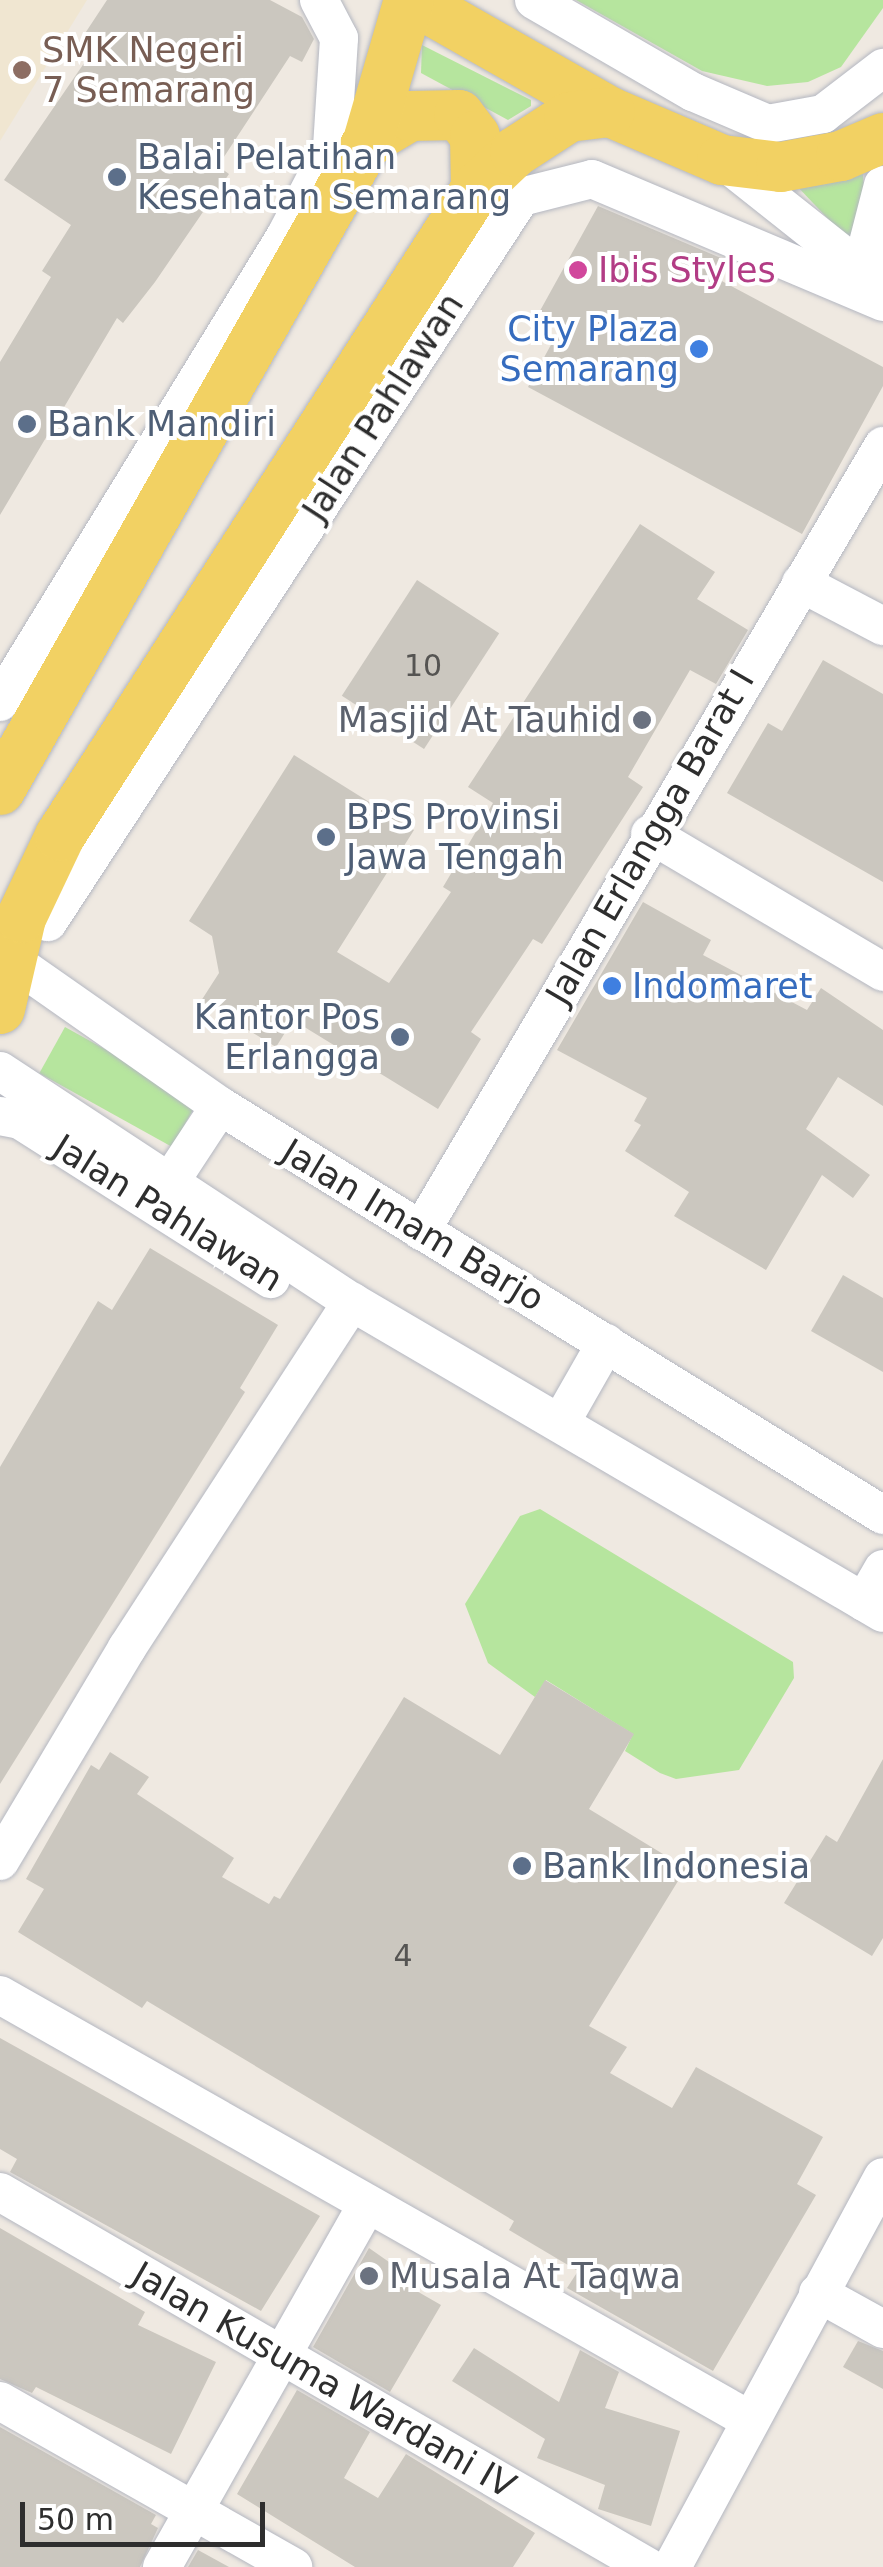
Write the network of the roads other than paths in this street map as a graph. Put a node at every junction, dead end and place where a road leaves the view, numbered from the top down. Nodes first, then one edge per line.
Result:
1 (318, 0) edge
2 (411, 0) edge
3 (534, 0) edge
4 (883, 68) edge
5 (610, 112) junction
6 (883, 138) edge
7 (368, 141) junction
8 (722, 160) junction
9 (883, 185) edge
10 (476, 190) junction
11 (881, 293) edge
12 (883, 446) edge
13 (801, 583) junction
14 (883, 626) edge
15 (0, 702) edge
16 (0, 790) edge
17 (650, 834) junction
18 (15, 939) junction
19 (883, 972) edge
20 (0, 1009) edge
21 (0, 1071) edge
22 (220, 1106) junction
23 (0, 1116) edge
24 (170, 1182) junction
25 (421, 1231) junction
26 (338, 1292) junction
27 (606, 1343) junction
28 (561, 1422) junction
29 (883, 1514) edge
30 (883, 1569) edge
31 (873, 1607) edge
32 (0, 1862) edge
33 (0, 1995) edge
34 (883, 2177) edge
35 (0, 2192) edge
36 (366, 2207) junction
37 (818, 2293) junction
38 (883, 2328) edge
39 (278, 2356) junction
40 (0, 2401) edge
41 (748, 2419) junction
42 (192, 2508) junction
43 (162, 2567) edge
44 (292, 2567) edge
45 (648, 2567) edge
46 (672, 2567) edge

1 - 15 street
2 - 5 main road
2 - 7 main road
3 - 4 street
5 - 8 main road
5 - 10 main road, Jalan Pahlawan
6 - 8 main road
7 - 10 main road
7 - 16 main road
8 - 11 street
9 - 11 street
10 - 18 main road, Jalan Pahlawan
11 - 18 street, Jalan Pahlawan
12 - 13 street, Jalan Erlangga Barat I
13 - 14 street
13 - 17 street, Jalan Erlangga Barat I
17 - 19 street
17 - 25 street, Jalan Erlangga Barat I
18 - 20 main road, Jalan Pahlawan
18 - 22 street, Jalan Imam Barjo
21 - 24 street
22 - 24 street
22 - 25 street, Jalan Imam Barjo
23 - 26 street, Jalan Pahlawan
24 - 26 street
25 - 27 street, Jalan Imam Barjo
26 - 28 street
26 - 32 street
27 - 28 street
27 - 29 street, Jalan Imam Barjo
28 - 31 street
30 - 31 street
33 - 36 street
34 - 37 street
35 - 39 street, Jalan Kusuma Wardani IV
36 - 39 street
36 - 41 street
37 - 38 street
37 - 41 street
39 - 42 street
39 - 45 street, Jalan Kusuma Wardani IV
40 - 42 street
41 - 46 street
42 - 43 street
42 - 44 street

